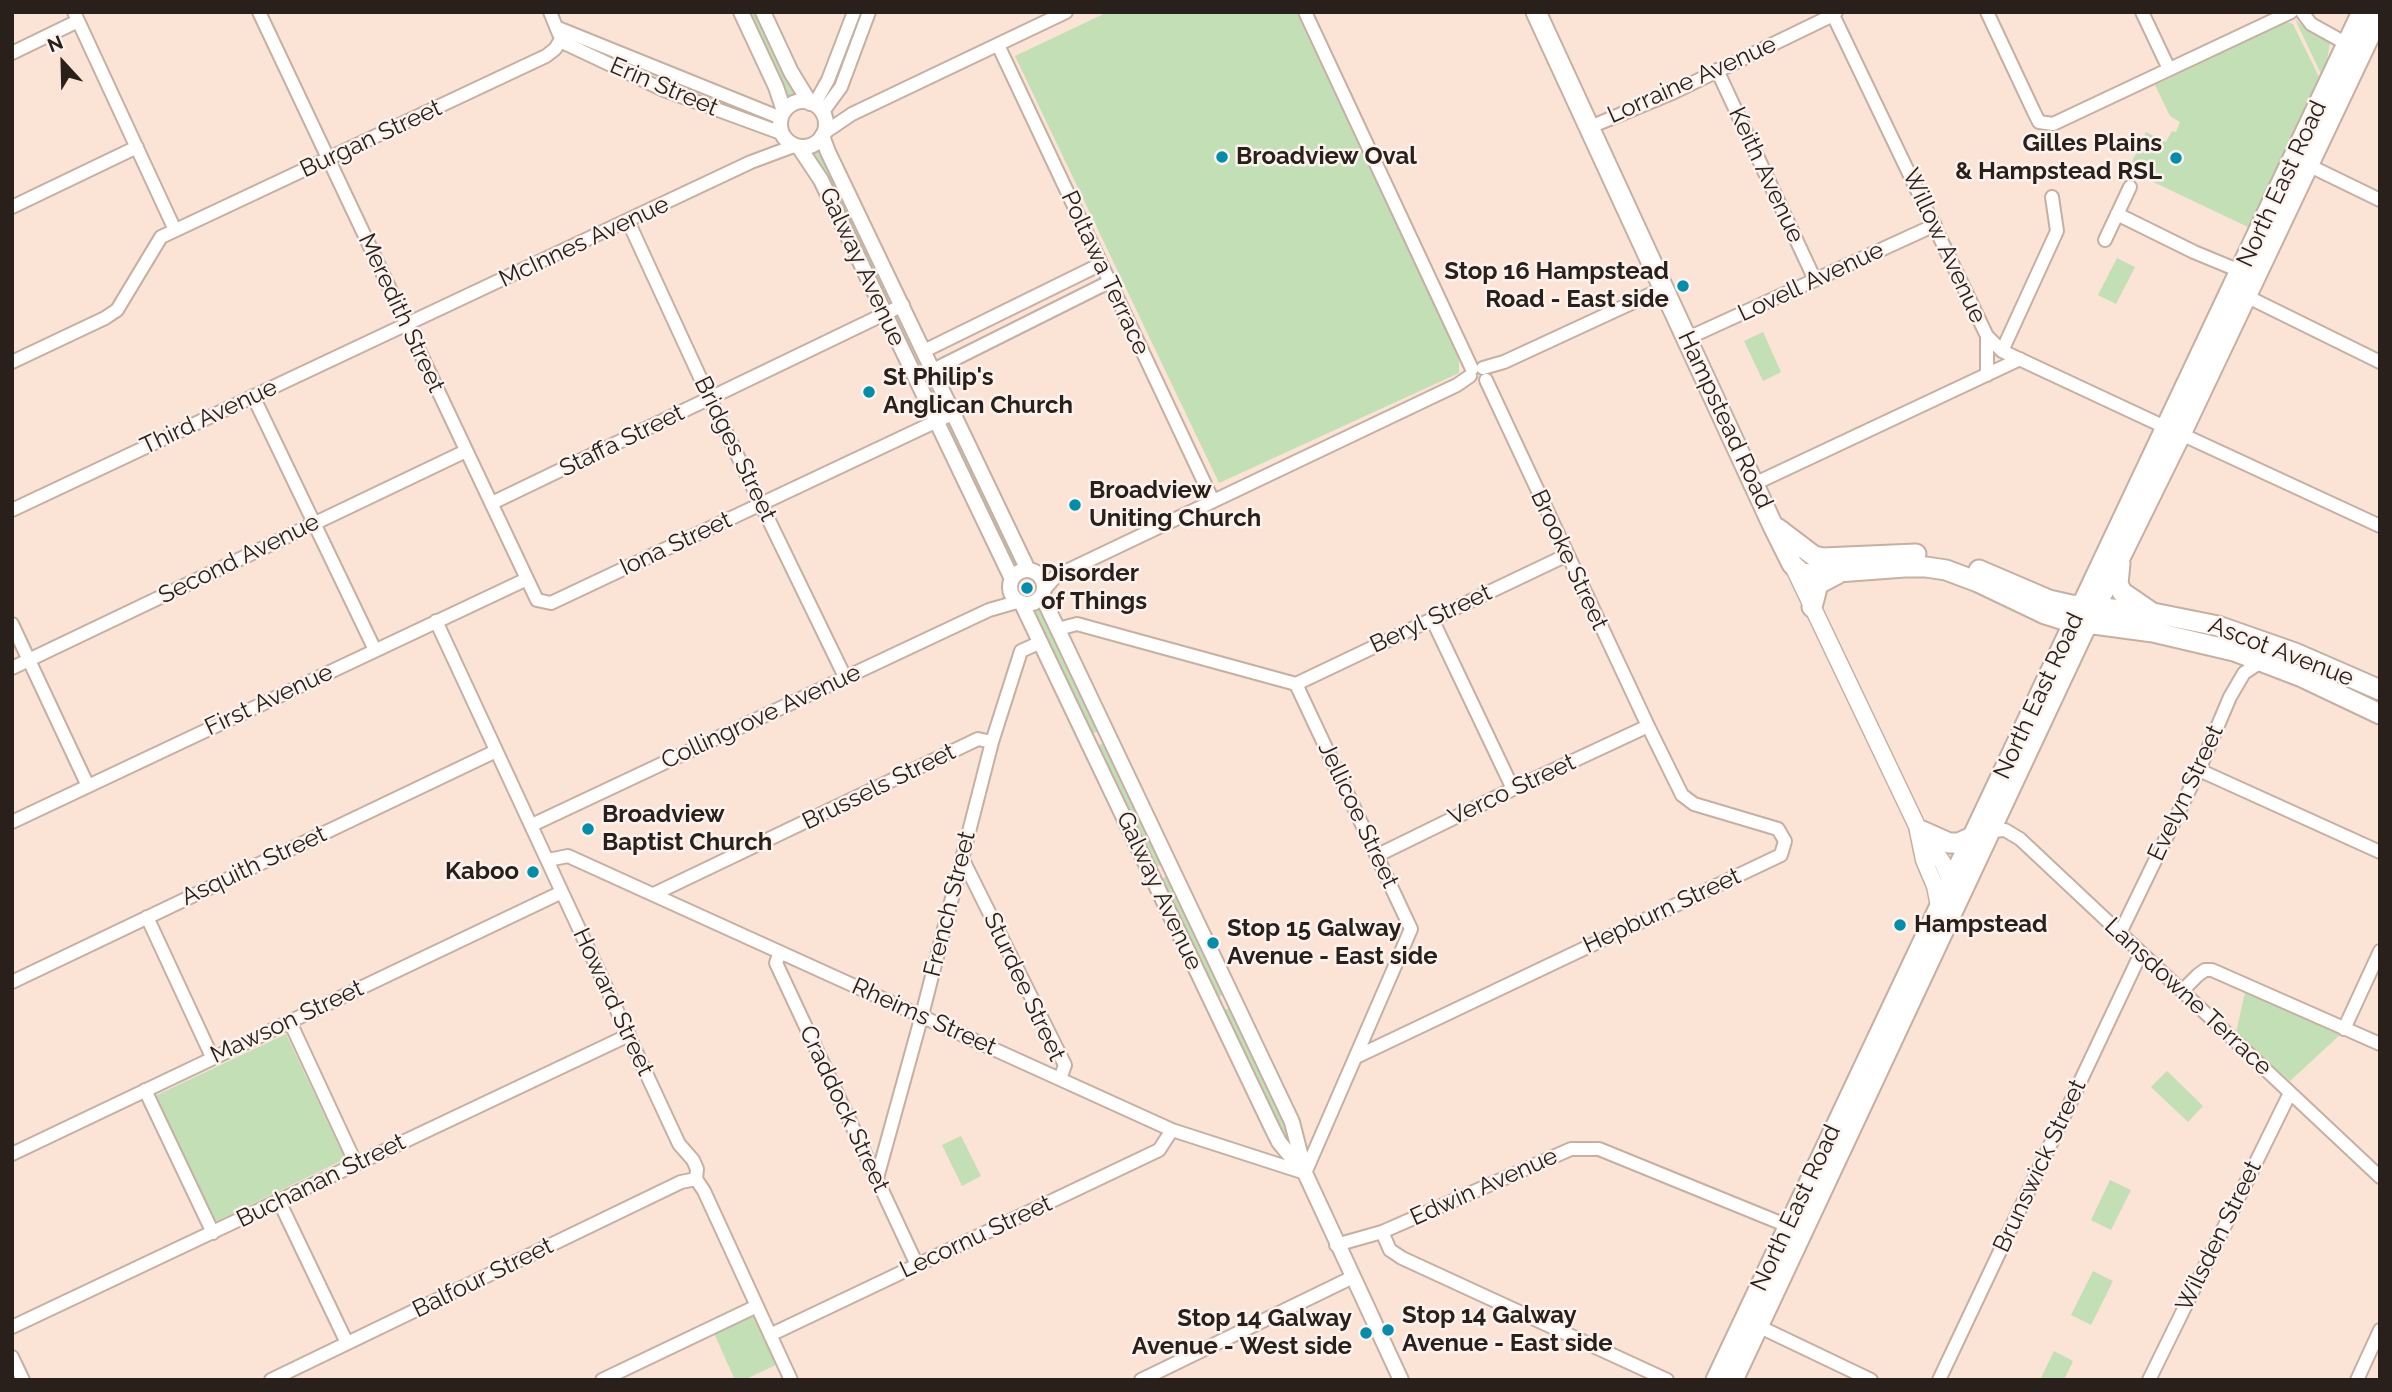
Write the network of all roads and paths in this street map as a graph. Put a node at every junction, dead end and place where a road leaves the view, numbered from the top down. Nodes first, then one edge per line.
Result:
1 (259, 12) edge
2 (550, 12) edge
3 (741, 12) edge
4 (763, 12) edge
5 (853, 12) edge
6 (869, 12) edge
7 (1066, 12) edge
8 (1305, 12) edge
9 (1536, 12) edge
10 (1987, 12) edge
11 (2142, 12) edge
12 (2291, 12) edge
13 (2302, 12) edge
14 (2362, 12) edge
15 (1835, 14) edge
16 (2380, 14) edge
17 (76, 17) edge
18 (559, 35) junction
19 (998, 45) junction
20 (2354, 48) junction
21 (12, 53) edge
22 (2169, 69) junction
23 (1717, 71) junction
24 (841, 87) junction
25 (818, 109) junction
26 (847, 114) junction
27 (782, 124) junction
28 (763, 127) junction
29 (1590, 127) junction
30 (823, 134) junction
31 (796, 146) junction
32 (137, 147) junction
33 (772, 149) junction
34 (760, 158) junction
35 (328, 159) junction
36 (2301, 162) junction
37 (2130, 187) dead end
38 (2052, 197) dead end
39 (2380, 200) edge
40 (12, 207) edge
41 (2118, 214) junction
42 (628, 221) junction
43 (1935, 225) junction
44 (175, 230) junction
45 (2105, 240) dead end
46 (1101, 264) junction
47 (1815, 280) junction
48 (1109, 282) junction
49 (2240, 285) junction
50 (1664, 288) junction
51 (902, 305) junction
52 (884, 315) junction
53 (407, 323) junction
54 (1987, 336) junction
55 (1688, 338) junction
56 (924, 351) junction
57 (2002, 351) junction
58 (2020, 359) junction
59 (12, 362) edge
60 (2380, 362) edge
61 (933, 370) junction
62 (1479, 375) junction
63 (1987, 375) junction
64 (253, 396) junction
65 (710, 399) junction
66 (954, 413) junction
67 (936, 421) junction
68 (2174, 431) junction
69 (466, 451) junction
70 (1754, 484) junction
71 (1213, 501) junction
72 (492, 503) junction
73 (761, 503) junction
74 (12, 510) edge
75 (314, 523) junction
76 (1773, 526) junction
77 (2380, 526) edge
78 (1567, 555) junction
79 (2121, 555) junction
80 (1792, 565) junction
81 (1843, 572) junction
82 (527, 579) junction
83 (1012, 579) junction
84 (1039, 583) junction
85 (1017, 600) junction
86 (551, 603) joint
87 (1812, 607) junction
88 (2153, 613) junction
89 (2085, 615) junction
90 (1432, 619) junction
91 (436, 621) junction
92 (12, 624) edge
93 (1058, 629) junction
94 (1041, 642) junction
95 (375, 650) junction
96 (29, 660) junction
97 (2262, 661) junction
98 (12, 667) edge
99 (845, 677) junction
100 (1296, 684) junction
101 (2380, 690) edge
102 (2380, 714) edge
103 (1647, 726) junction
104 (992, 742) junction
105 (496, 751) junction
106 (2199, 770) junction
107 (88, 786) junction
108 (1513, 789) junction
109 (12, 822) edge
110 (532, 825) junction
111 (1919, 828) junction
112 (1982, 834) junction
113 (2380, 852) edge
114 (1378, 855) junction
115 (962, 858) junction
116 (548, 860) junction
117 (1950, 880) junction
118 (562, 892) junction
119 (654, 894) junction
120 (1947, 907) junction
121 (147, 917) junction
122 (2120, 933) junction
123 (2380, 951) edge
124 (780, 952) junction
125 (2141, 953) junction
126 (12, 982) edge
127 (2182, 991) junction
128 (922, 1015) junction
129 (289, 1022) junction
130 (2344, 1029) junction
131 (629, 1035) junction
132 (2380, 1044) edge
133 (1356, 1057) junction
134 (212, 1058) junction
135 (1060, 1079) junction
136 (145, 1090) junction
137 (2290, 1093) junction
138 (1172, 1130) junction
139 (12, 1154) edge
140 (356, 1164) junction
141 (1305, 1173) junction
142 (2380, 1177) edge
143 (877, 1178) junction
144 (696, 1179) junction
145 (279, 1201) junction
146 (1788, 1226) junction
147 (1382, 1232) junction
148 (213, 1233) junction
149 (1336, 1245) junction
150 (917, 1265) junction
151 (1353, 1277) junction
152 (757, 1306) junction
153 (1751, 1323) junction
154 (12, 1327) edge
155 (2380, 1330) edge
156 (770, 1335) junction
157 (347, 1343) junction
158 (12, 1357) edge
159 (1663, 1378) edge
160 (23, 1380) edge
161 (271, 1380) edge
162 (602, 1380) edge
163 (791, 1380) edge
164 (1141, 1380) edge
165 (1401, 1380) edge
166 (1716, 1380) edge
167 (1733, 1380) edge
168 (1871, 1380) edge
169 (1940, 1380) edge
170 (2149, 1380) edge
171 (2357, 1380) edge

1 - 35 street, Meredith Street
2 - 18 street
3 - 27 street
4 - 25 street
5 - 25 street
6 - 24 street
7 - 19 street
8 - 62 street, Brooke Street
9 - 29 highway, Hampstead Road
10 - 22 street
11 - 22 street
12 - 22 street
13 - 20 street
14 - 20 highway, North East Road
15 - 23 street, Lorraine Avenue
15 - 43 street, Willow Avenue
16 - 20 highway, North East Road
17 - 21 street
17 - 32 street
18 - 27 street, Erin Street
18 - 28 street, Erin Street
18 - 35 street, Burgan Street
19 - 26 street
19 - 46 street, Poltawa Terrace
20 - 36 highway, North East Road
23 - 29 street, Lorraine Avenue
23 - 47 street, Keith Avenue
24 - 25 street
24 - 26 street
25 - 26 street
25 - 27 street
25 - 30 street
26 - 30 street
27 - 28 street, Erin Street
27 - 31 street
27 - 33 street, McInnes Avenue
28 - 33 street
29 - 50 highway, Hampstead Road
30 - 31 street
30 - 51 street, Galway Avenue
31 - 34 street, McInnes Avenue
31 - 52 street, Galway Avenue
32 - 40 street
32 - 44 street
33 - 34 street, McInnes Avenue
34 - 42 street, McInnes Avenue
35 - 44 street, Burgan Street
35 - 53 street, Meredith Street
36 - 39 street
36 - 49 highway, North East Road
37 - 41 street
38 - 57 street
41 - 45 street
41 - 49 street
42 - 53 street, McInnes Avenue
42 - 65 street, Bridges Street
43 - 47 street, Lovell Avenue
43 - 54 street, Willow Avenue
44 - 59 street, Burgan Street
46 - 48 street, Poltawa Terrace
46 - 56 street
47 - 55 street, Lovell Avenue
48 - 61 street
48 - 71 street, Poltawa Terrace
49 - 60 street
49 - 68 highway, North East Road
50 - 55 highway, Hampstead Road
50 - 62 street
51 - 52 street, Staffa Street
51 - 56 street, Galway Avenue
52 - 65 street, Staffa Street
52 - 67 street, Galway Avenue
53 - 64 street, Third Avenue
53 - 69 street, Meredith Street
54 - 57 street, Willow Avenue
54 - 63 street
55 - 70 highway, Hampstead Road
56 - 61 street, Galway Avenue
57 - 58 street, Willow Avenue
58 - 63 street
58 - 68 street, Willow Avenue
61 - 66 street, Galway Avenue
62 - 71 street
62 - 78 street, Brooke Street
63 - 70 street
64 - 74 street, Third Avenue
64 - 75 street
65 - 72 street, Staffa Street
65 - 73 street, Bridges Street
66 - 67 street, Iona Street
66 - 84 street, Galway Avenue
67 - 73 street, Iona Street
67 - 83 street, Galway Avenue
68 - 77 street, Willow Avenue
68 - 79 highway, North East Road
68 - 89 highway, North East Road
69 - 72 street, Meredith Street
69 - 75 street, Second Avenue
70 - 76 highway, Hampstead Road
71 - 84 street
72 - 82 street, Meredith Street
73 - 86 street, Iona Street
73 - 99 street, Bridges Street
75 - 95 street
75 - 96 street, Second Avenue
76 - 80 highway, Hampstead Road
76 - 89 highway
78 - 90 street, Beryl Street
78 - 103 street, Brooke Street
79 - 88 highway
79 - 89 highway, North East Road
80 - 81 highway
80 - 87 main road, Hampstead Road
81 - 87 highway
81 - 89 highway
82 - 86 street, Meredith Street
82 - 91 street, First Avenue
83 - 84 street
83 - 85 street
84 - 85 street
84 - 93 street, Galway Avenue
85 - 94 street, Galway Avenue
85 - 99 street, Collingrove Avenue
87 - 111 main road, Hampstead Road
88 - 89 highway, Ascot Avenue
88 - 101 highway, Ascot Avenue
89 - 97 highway, Ascot Avenue
89 - 112 highway, North East Road
90 - 100 street, Beryl Street
90 - 108 street
91 - 95 street, First Avenue
91 - 105 street, Howard Street
92 - 96 street
93 - 100 street
93 - 141 street, Galway Avenue
94 - 104 street, French Street
94 - 141 street, Galway Avenue
95 - 107 street, First Avenue
96 - 98 street, Second Avenue
96 - 107 street
97 - 102 highway, Ascot Avenue
97 - 106 street, Evelyn Street
99 - 110 street, Collingrove Avenue
100 - 114 street, Jellicoe Street
103 - 108 street, Verco Street
103 - 133 street, Hepburn Street
104 - 115 street, French Street
104 - 119 street, Brussels Street
105 - 110 street, Howard Street
105 - 121 street, Asquith Street
106 - 113 street
106 - 122 street, Evelyn Street
107 - 109 street, First Avenue
108 - 114 street, Verco Street
110 - 116 street, Howard Street
111 - 112 highway
111 - 117 main road, Hampstead Road
111 - 120 main road, Hampstead Road
112 - 117 highway, North East Road
112 - 120 highway, North East Road
112 - 122 street, Lansdowne Terrace
114 - 133 street, Jellicoe Street
115 - 128 street, French Street
115 - 135 street, Sturdee Street
116 - 118 street, Howard Street
116 - 119 street, Rheims Street
117 - 120 highway
118 - 129 street, Mawson Street
118 - 131 street, Howard Street
119 - 124 street, Rheims Street
120 - 146 highway, North East Road
120 - 153 highway, North East Road
121 - 126 street, Asquith Street
121 - 134 street
122 - 125 street, Lansdowne Terrace
123 - 130 street
124 - 128 street, Rheims Street
124 - 143 street, Craddock Street
125 - 127 street, Lansdowne Terrace
125 - 169 street, Brunswick Street
127 - 130 street
127 - 137 street, Lansdowne Terrace
128 - 135 street, Rheims Street
128 - 143 street, French Street
129 - 134 street, Mawson Street
129 - 140 street
130 - 132 street
131 - 140 street, Buchanan Street
131 - 144 street, Howard Street
133 - 141 street, Jellicoe Street
134 - 136 street, Mawson Street
135 - 138 street, Rheims Street
136 - 139 street, Mawson Street
136 - 148 street
137 - 142 street, Lansdowne Terrace
137 - 170 street, Wilsden Street
138 - 141 street, Rheims Street
138 - 150 street, Lecornu Street
140 - 145 street, Buchanan Street
141 - 149 street, Galway Avenue
143 - 150 street, Craddock Street
144 - 152 street, Howard Street
144 - 157 street, Balfour Street
145 - 148 street, Buchanan Street
145 - 157 street
146 - 147 street, Edwin Avenue
146 - 153 highway, North East Road
147 - 149 street, Edwin Avenue
147 - 159 street
148 - 154 street, Buchanan Street
149 - 151 street, Galway Avenue
150 - 156 street, Lecornu Street
151 - 164 street
151 - 165 street, Galway Avenue
152 - 156 street, Howard Street
152 - 162 street
153 - 166 highway, North East Road
153 - 167 highway, North East Road
153 - 168 street
155 - 171 street
156 - 163 street, Howard Street
157 - 161 street, Balfour Street
158 - 160 street

